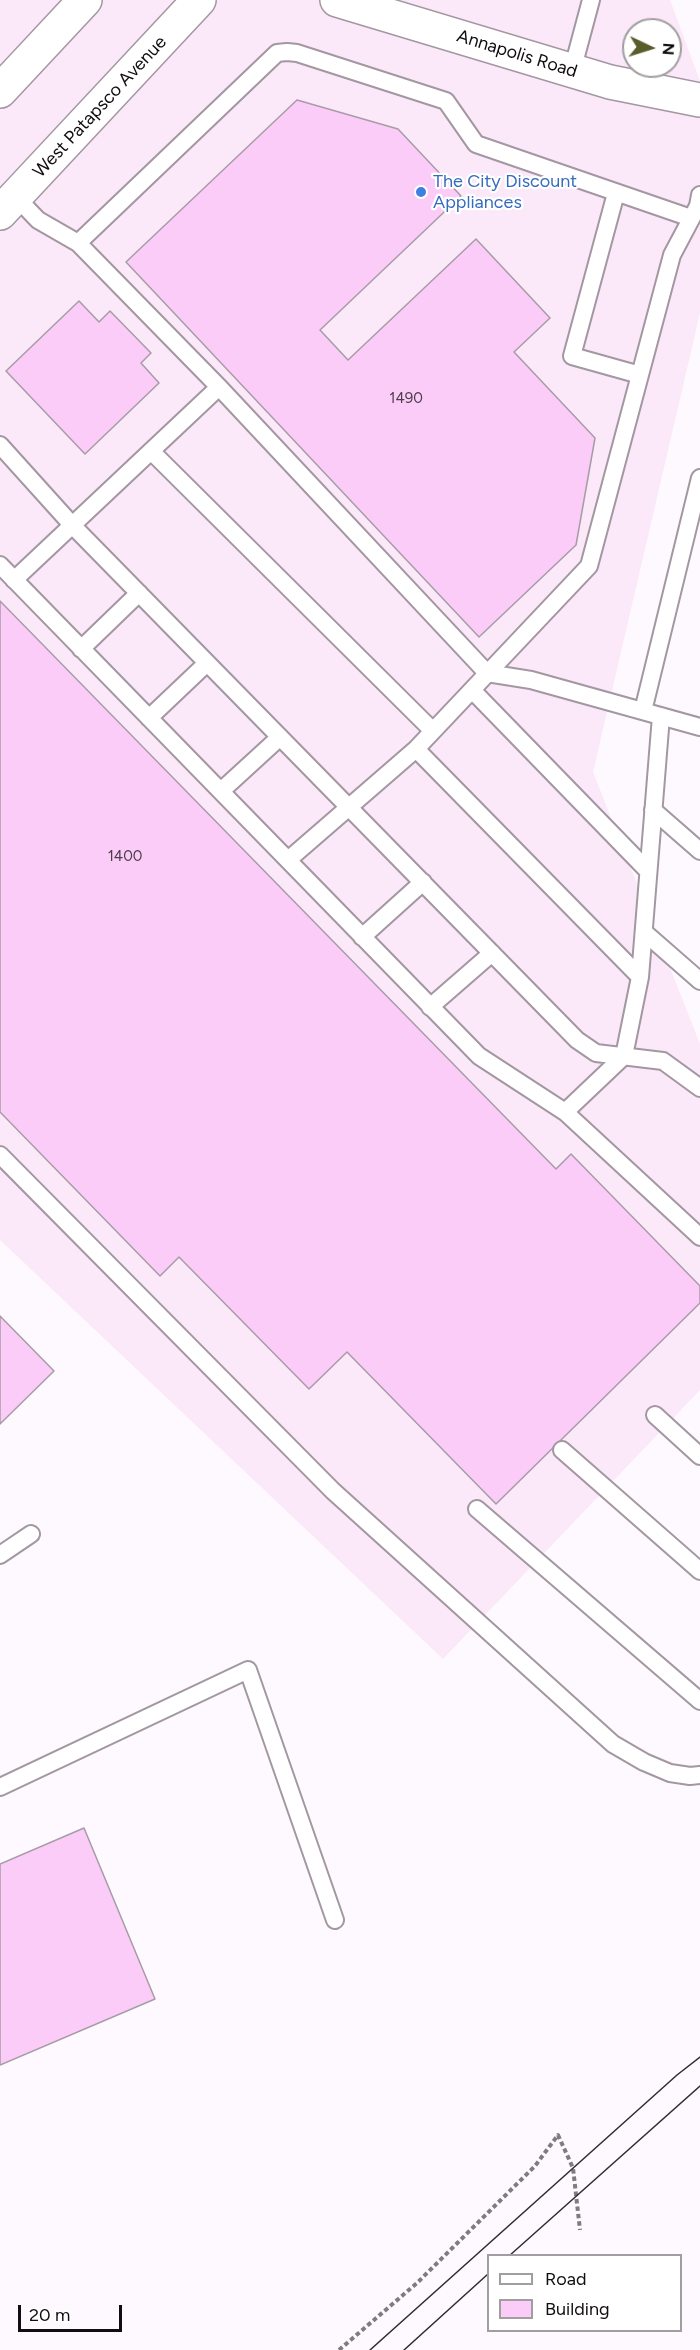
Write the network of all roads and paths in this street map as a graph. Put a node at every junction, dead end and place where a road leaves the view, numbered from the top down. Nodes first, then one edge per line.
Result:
1 (85, 0) edge
2 (199, 0) edge
3 (337, 0) edge
4 (591, 0) edge
5 (572, 70) junction
6 (0, 91) edge
7 (700, 100) edge
8 (616, 193) junction
9 (8, 205) edge
10 (697, 207) edge
11 (78, 243) junction
12 (640, 375) junction
13 (219, 387) junction
14 (0, 446) edge
15 (151, 452) junction
16 (700, 478) edge
17 (73, 526) junction
18 (0, 565) edge
19 (14, 580) junction
20 (139, 593) junction
21 (81, 649) junction
22 (207, 663) junction
23 (487, 673) junction
24 (472, 690) junction
25 (643, 711) junction
26 (661, 716) junction
27 (149, 718) junction
28 (700, 727) edge
29 (433, 731) junction
30 (280, 736) junction
31 (416, 749) junction
32 (220, 791) junction
33 (349, 806) junction
34 (653, 810) junction
35 (700, 851) edge
36 (288, 860) junction
37 (648, 871) junction
38 (423, 882) junction
39 (644, 932) junction
40 (362, 937) junction
41 (492, 953) junction
42 (640, 977) junction
43 (700, 981) edge
44 (430, 1006) junction
45 (624, 1056) junction
46 (700, 1088) edge
47 (565, 1112) junction
48 (0, 1155) edge
49 (700, 1237) edge
50 (655, 1415) dead end
51 (562, 1450) dead end
52 (700, 1456) edge
53 (477, 1509) dead end
54 (31, 1533) dead end
55 (0, 1555) edge
56 (700, 1571) edge
57 (700, 1701) edge
58 (700, 1775) edge
59 (0, 1787) edge
60 (335, 1920) dead end
61 (580, 2230) dead end
62 (339, 2350) edge

1 - 6 main road
2 - 9 main road, West Patapsco Avenue
3 - 5 main road, Annapolis Road
4 - 5 lane
5 - 7 main road, Annapolis Road
8 - 10 lane
8 - 11 lane
8 - 12 lane
9 - 11 lane
10 - 12 lane
11 - 13 lane
12 - 23 lane
13 - 15 lane
13 - 23 lane
14 - 17 lane
15 - 17 lane
15 - 29 lane
16 - 25 lane
17 - 19 lane
17 - 20 lane
18 - 19 lane
19 - 21 lane
20 - 21 lane
20 - 22 lane
21 - 27 lane
22 - 27 lane
22 - 30 lane
23 - 24 lane
23 - 25 lane
24 - 29 lane
24 - 37 lane
25 - 26 lane
26 - 28 lane
26 - 34 lane
27 - 32 lane
29 - 31 lane
30 - 32 lane
30 - 33 lane
31 - 33 lane
31 - 42 lane
32 - 36 lane
33 - 36 lane
33 - 38 lane
34 - 35 lane
34 - 37 lane
36 - 40 lane
37 - 39 lane
38 - 40 lane
38 - 41 lane
39 - 42 lane
39 - 43 lane
40 - 44 lane
41 - 44 lane
41 - 45 lane
42 - 45 lane
44 - 47 lane
45 - 46 lane
45 - 47 lane
47 - 49 lane
48 - 58 lane
50 - 52 lane
51 - 56 lane
53 - 57 lane
54 - 55 lane
59 - 60 lane
61 - 62 path

